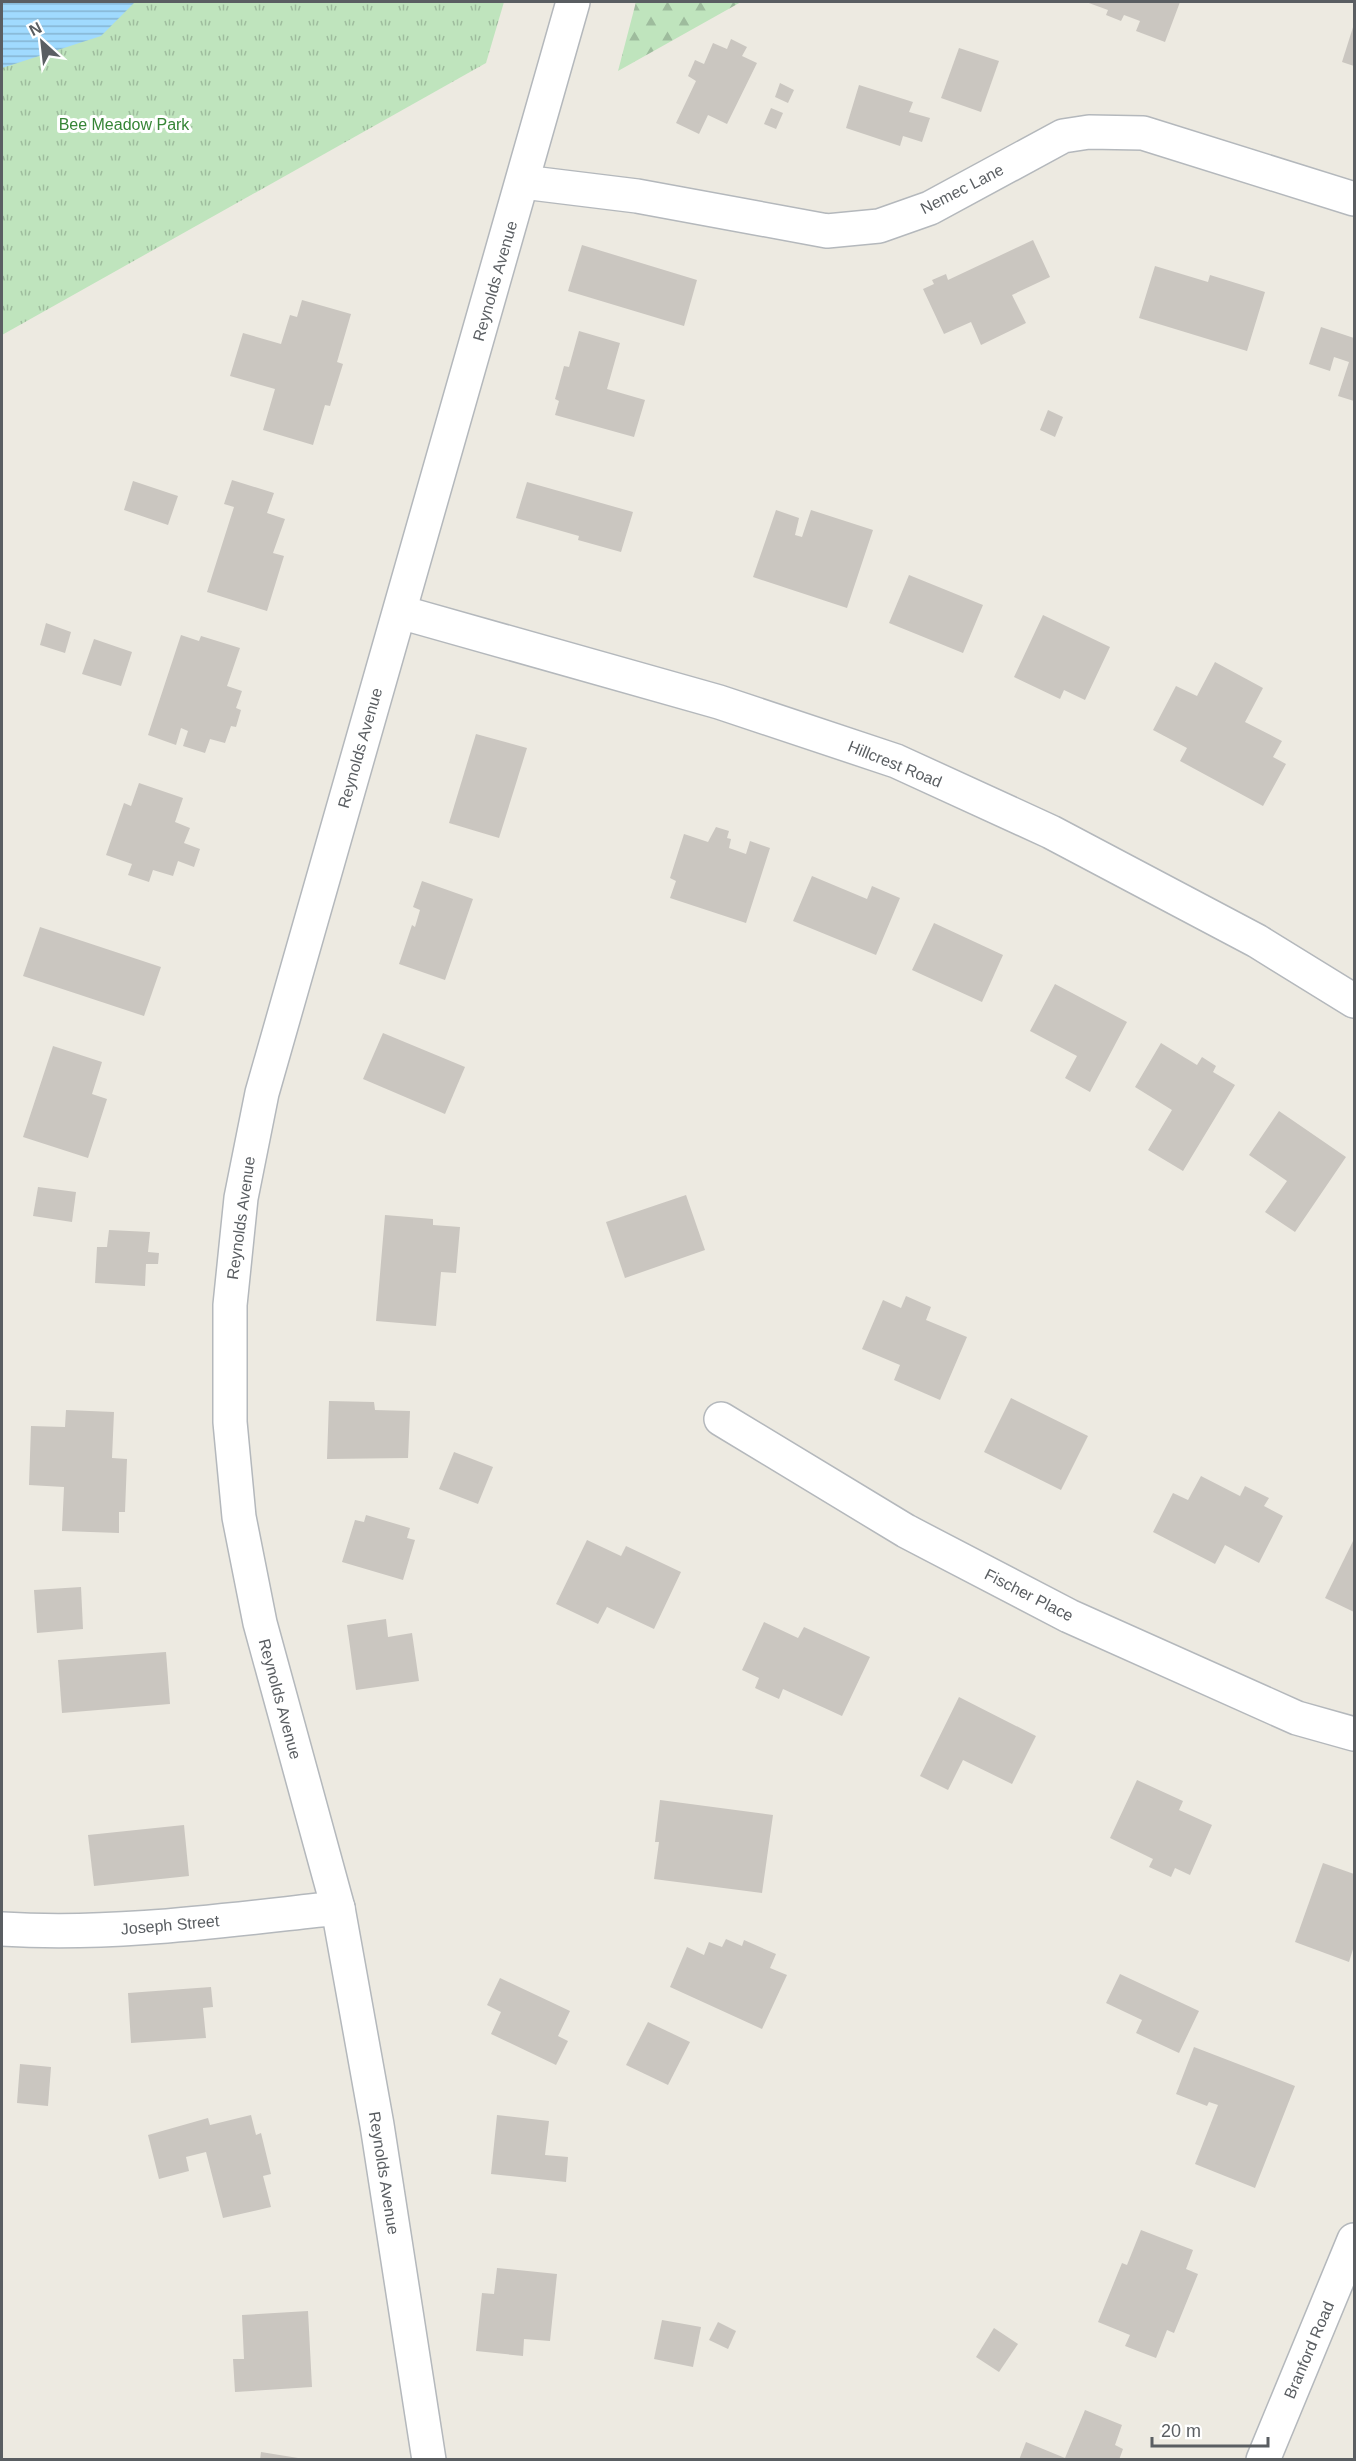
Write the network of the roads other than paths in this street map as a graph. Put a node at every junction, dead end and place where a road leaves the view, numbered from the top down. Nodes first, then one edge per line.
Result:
1 (573, 2) edge
2 (523, 182) junction
3 (1354, 199) edge
4 (400, 612) junction
5 (1354, 1001) edge
6 (721, 1419) dead end
7 (1354, 1734) edge
8 (338, 1908) junction
9 (2, 1929) edge
10 (1354, 2240) edge
11 (429, 2460) edge
12 (1263, 2460) edge

1 - 2 street, Reynolds Avenue
2 - 3 street, Nemec Lane
2 - 4 street, Reynolds Avenue
4 - 5 street, Hillcrest Road
4 - 8 street, Reynolds Avenue
6 - 7 street, Fischer Place
8 - 9 street, Joseph Street
8 - 11 street, Reynolds Avenue
10 - 12 street, Branford Road

